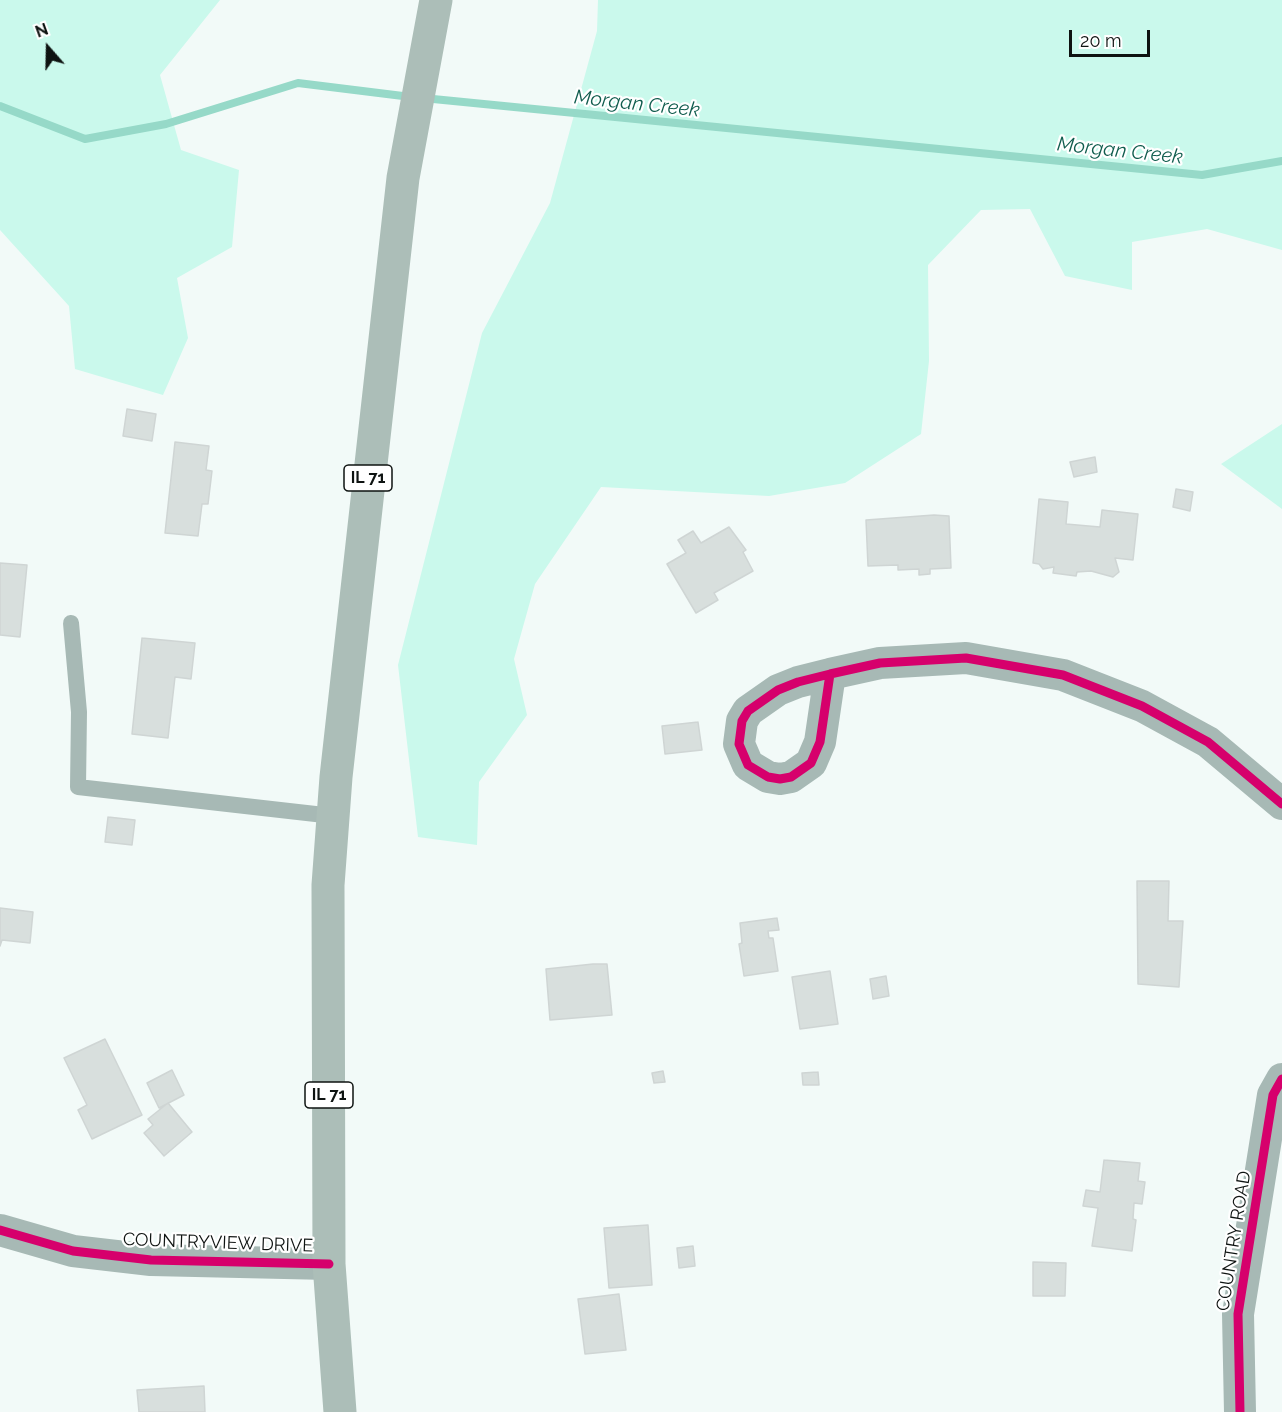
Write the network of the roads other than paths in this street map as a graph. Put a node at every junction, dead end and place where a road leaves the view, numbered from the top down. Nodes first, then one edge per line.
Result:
1 (433, 13) edge
2 (71, 623) dead end
3 (830, 674) dead end
4 (1282, 804) edge
5 (333, 816) junction
6 (1282, 1079) edge
7 (0, 1230) edge
8 (329, 1264) junction
9 (340, 1412) edge
10 (1240, 1412) edge

1 - 5 main road, IL 71
2 - 5 lane
3 - 4 street
5 - 8 main road, IL 71
6 - 10 street, COUNTRY ROAD
7 - 8 street, COUNTRYVIEW DRIVE
8 - 9 main road, IL 71

